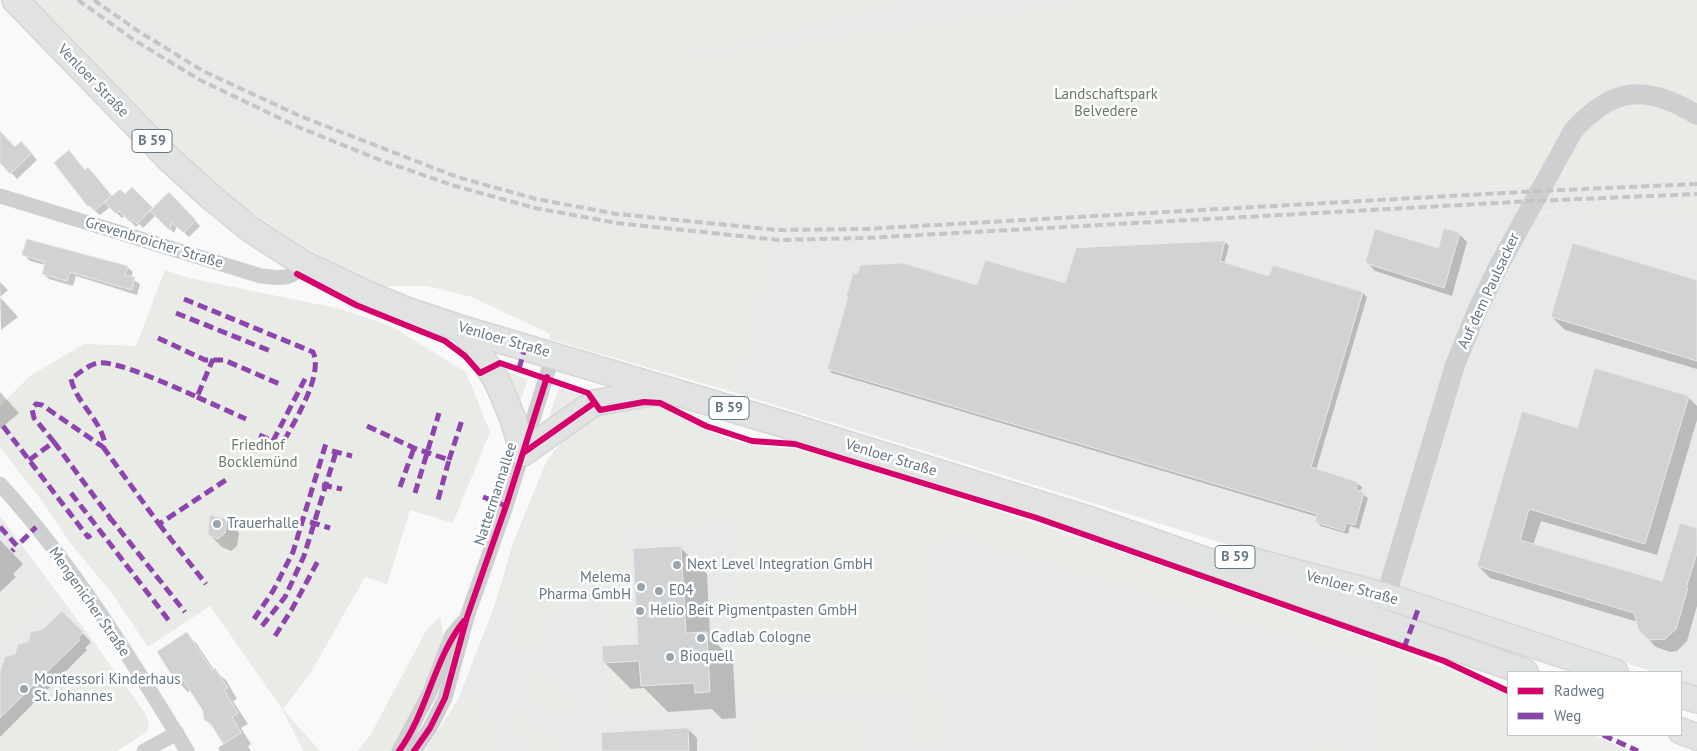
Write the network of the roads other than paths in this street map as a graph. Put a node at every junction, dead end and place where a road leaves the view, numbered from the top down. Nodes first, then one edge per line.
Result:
1 (15, 0) edge
2 (1697, 115) edge
3 (0, 196) edge
4 (304, 264) junction
5 (463, 329) junction
6 (553, 355) junction
7 (668, 390) junction
8 (523, 453) junction
9 (0, 484) edge
10 (1085, 518) junction
11 (1386, 596) junction
12 (467, 618) junction
13 (1379, 622) junction
14 (1522, 671) edge
15 (1612, 671) edge
16 (1682, 694) edge
17 (1697, 700) edge
18 (1682, 731) edge
19 (176, 733) junction
20 (1697, 737) edge
21 (144, 751) edge
22 (187, 751) edge
23 (399, 751) edge
24 (414, 751) edge

1 - 4 main road, Venloer Straße / B 59
2 - 11 street, Auf dem Paulsacker
3 - 4 street, Grevenbroicher Straße
4 - 5 main road, Venloer Straße / B 59
5 - 6 main road, Venloer Straße / B 59
5 - 8 main road
6 - 7 main road, Venloer Straße / B 59
6 - 8 street, Nattermannallee
7 - 8 main road
7 - 10 main road, Venloer Straße / B 59
8 - 12 street, Nattermannallee
9 - 19 street, Mengenicher Straße
10 - 11 main road, Venloer Straße / B 59
10 - 13 main road, Venloer Straße / B 59
11 - 13 main road
11 - 15 main road, Venloer Straße / B 59
12 - 23 street, Nattermannallee
12 - 24 street, Nattermannallee
13 - 14 main road, Venloer Straße / B 59
16 - 17 main road
18 - 20 main road
19 - 21 street
19 - 22 street, Mengenicher Straße

